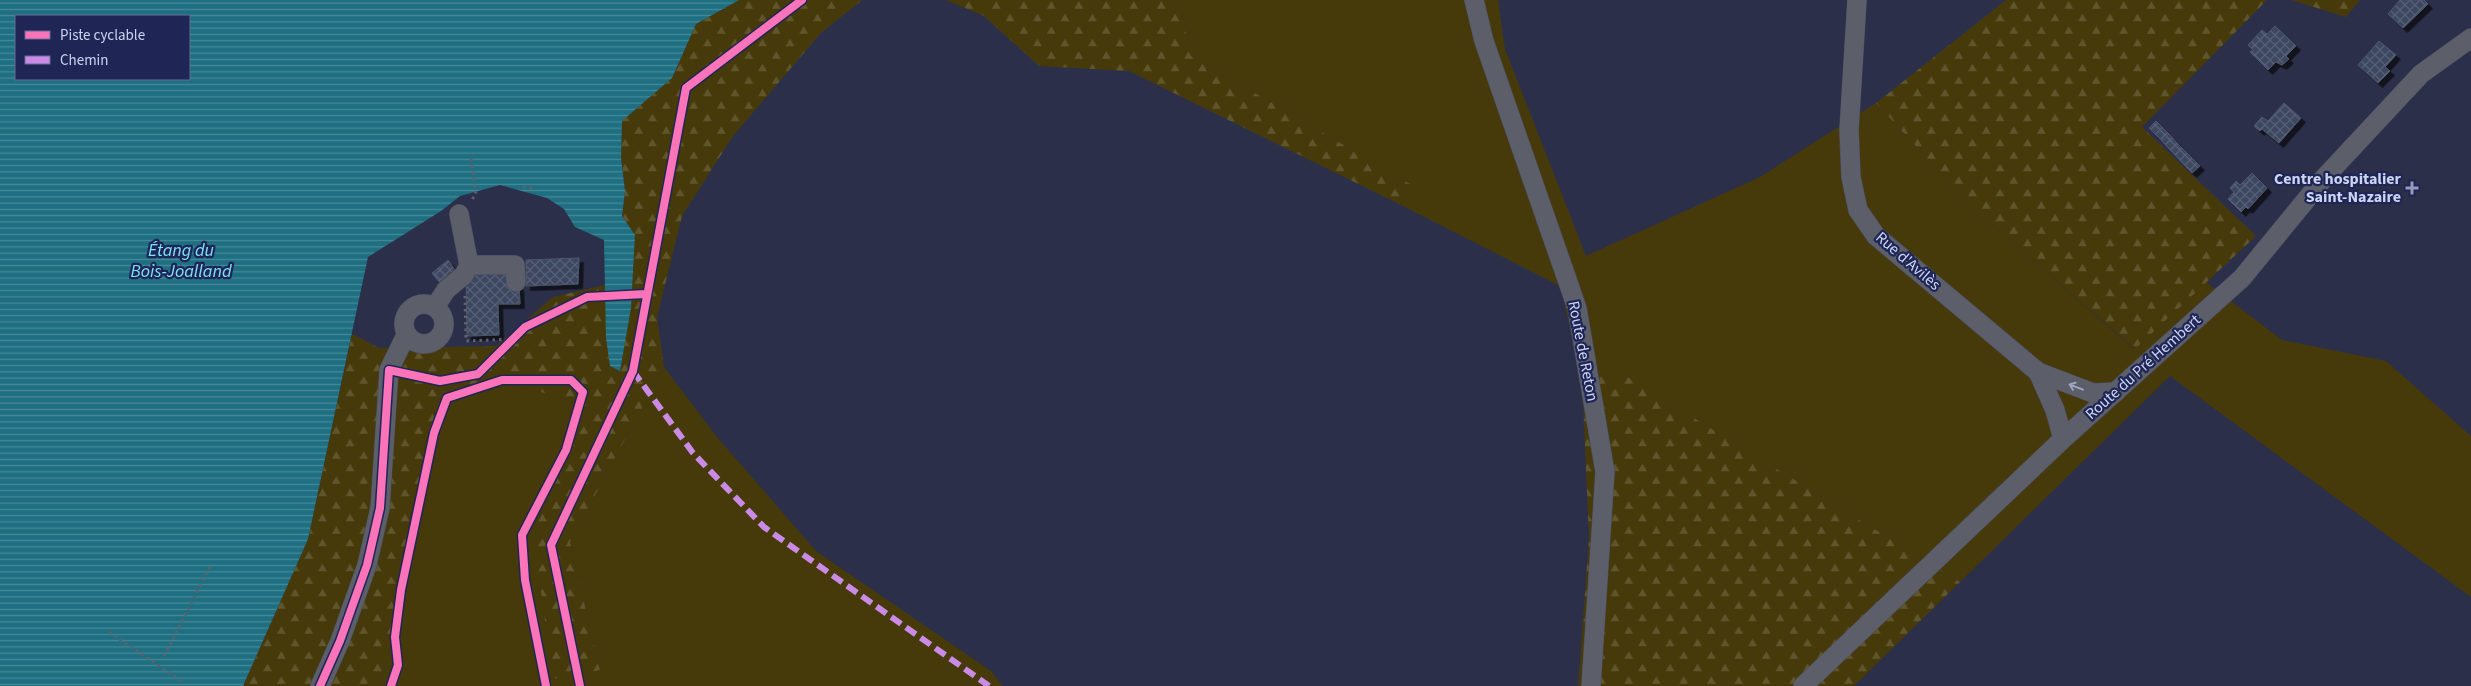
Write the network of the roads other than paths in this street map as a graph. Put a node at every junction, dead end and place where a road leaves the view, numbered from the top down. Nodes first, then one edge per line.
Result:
1 (1474, 0) edge
2 (1857, 0) edge
3 (2471, 38) edge
4 (459, 214) dead end
5 (467, 270) junction
6 (516, 282) dead end
7 (435, 307) junction
8 (406, 335) junction
9 (2038, 372) junction
10 (2116, 392) junction
11 (2063, 439) junction
12 (320, 686) edge
13 (1591, 686) edge
14 (1803, 686) edge

1 - 13 street, Route de Reton
2 - 9 street, Rue d'Avilès
3 - 10 street, Route du Pré Hembert
4 - 5 street
5 - 6 street
5 - 7 street
7 - 8 street
7 - 8 street
8 - 12 street
10 -> 9 street, Rue d'Avilès
9 - 11 street
10 - 11 street, Route du Pré Hembert
11 - 14 street, Route du Pré Hembert

